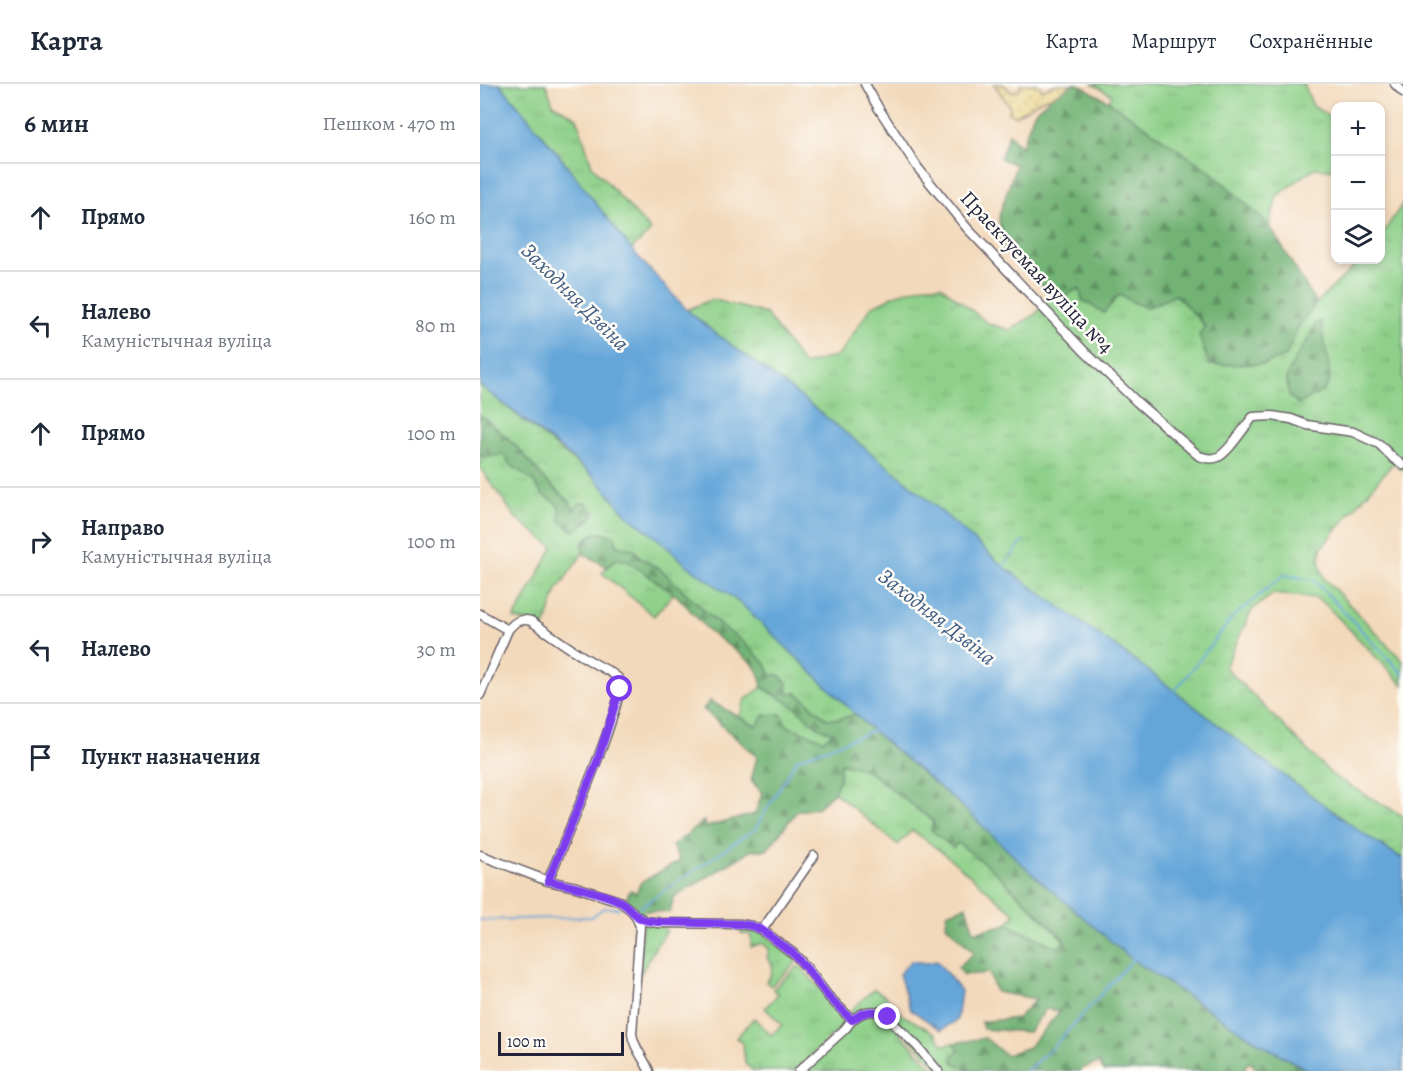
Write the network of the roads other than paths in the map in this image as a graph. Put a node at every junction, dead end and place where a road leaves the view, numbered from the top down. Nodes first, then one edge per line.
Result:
1 (866, 84) edge
2 (1395, 84) edge
3 (1403, 92) edge
4 (1403, 465) edge
5 (480, 614) edge
6 (508, 630) junction
7 (480, 695) edge
8 (480, 855) edge
9 (813, 856) dead end
10 (548, 881) junction
11 (636, 916) junction
12 (762, 930) junction
13 (852, 1020) junction
14 (649, 1071) edge
15 (799, 1071) edge
16 (938, 1071) edge

1 - 4 street, Праектуемая вуліца №4
2 - 3 street
5 - 6 street
6 - 7 street
6 - 10 street
8 - 10 street
9 - 12 street
10 - 11 street
11 - 12 street
11 - 14 street
12 - 13 street
13 - 15 street
13 - 16 street

